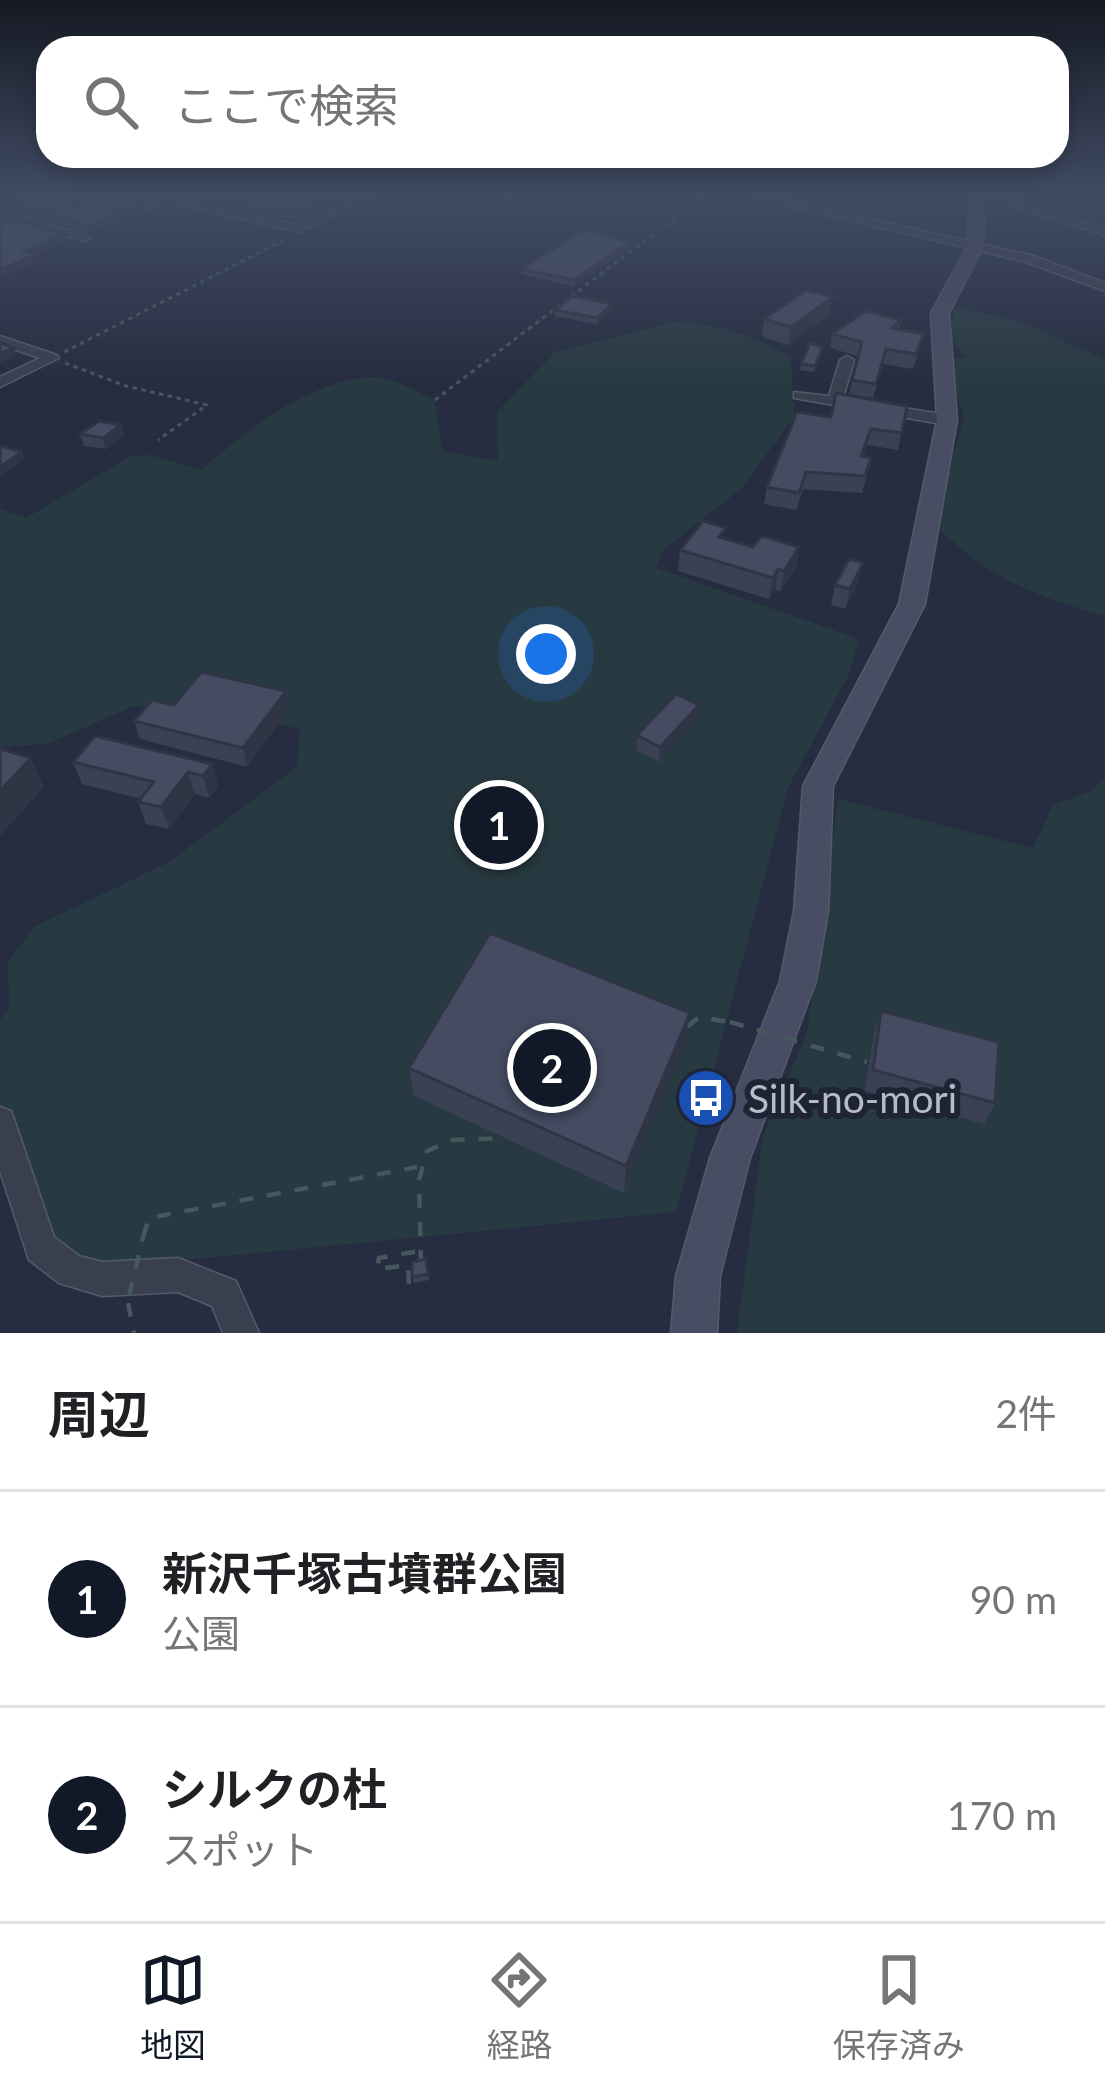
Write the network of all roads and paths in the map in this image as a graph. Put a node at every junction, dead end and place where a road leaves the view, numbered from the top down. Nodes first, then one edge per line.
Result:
1 (241, 259) edge
2 (620, 259) edge
3 (969, 259) edge
4 (1015, 259) edge
5 (1104, 286) edge
6 (0, 340) edge
7 (34, 351) junction
8 (52, 358) junction
9 (847, 359) dead end
10 (0, 367) edge
11 (0, 383) edge
12 (799, 395) dead end
13 (435, 400) dead end
14 (835, 401) junction
15 (947, 420) junction
16 (158, 440) dead end
17 (681, 1039) edge
18 (867, 1062) dead end
19 (0, 1122) edge
20 (505, 1138) dead end
21 (418, 1171) junction
22 (421, 1250) junction
23 (421, 1267) edge
24 (409, 1284) edge
25 (134, 1333) edge
26 (241, 1333) edge
27 (694, 1333) edge

1 - 8 path
2 - 13 path
3 - 15 main road
4 - 5 street
6 - 7 street
7 - 8 street
7 - 10 street
8 - 11 street
8 - 16 path
9 - 14 street
12 - 14 street
14 - 15 street
15 - 27 main road
17 - 18 path, bridge
19 - 26 street
20 - 21 path
21 - 22 path
21 - 25 path, bridge
22 - 23 path
22 - 24 path

